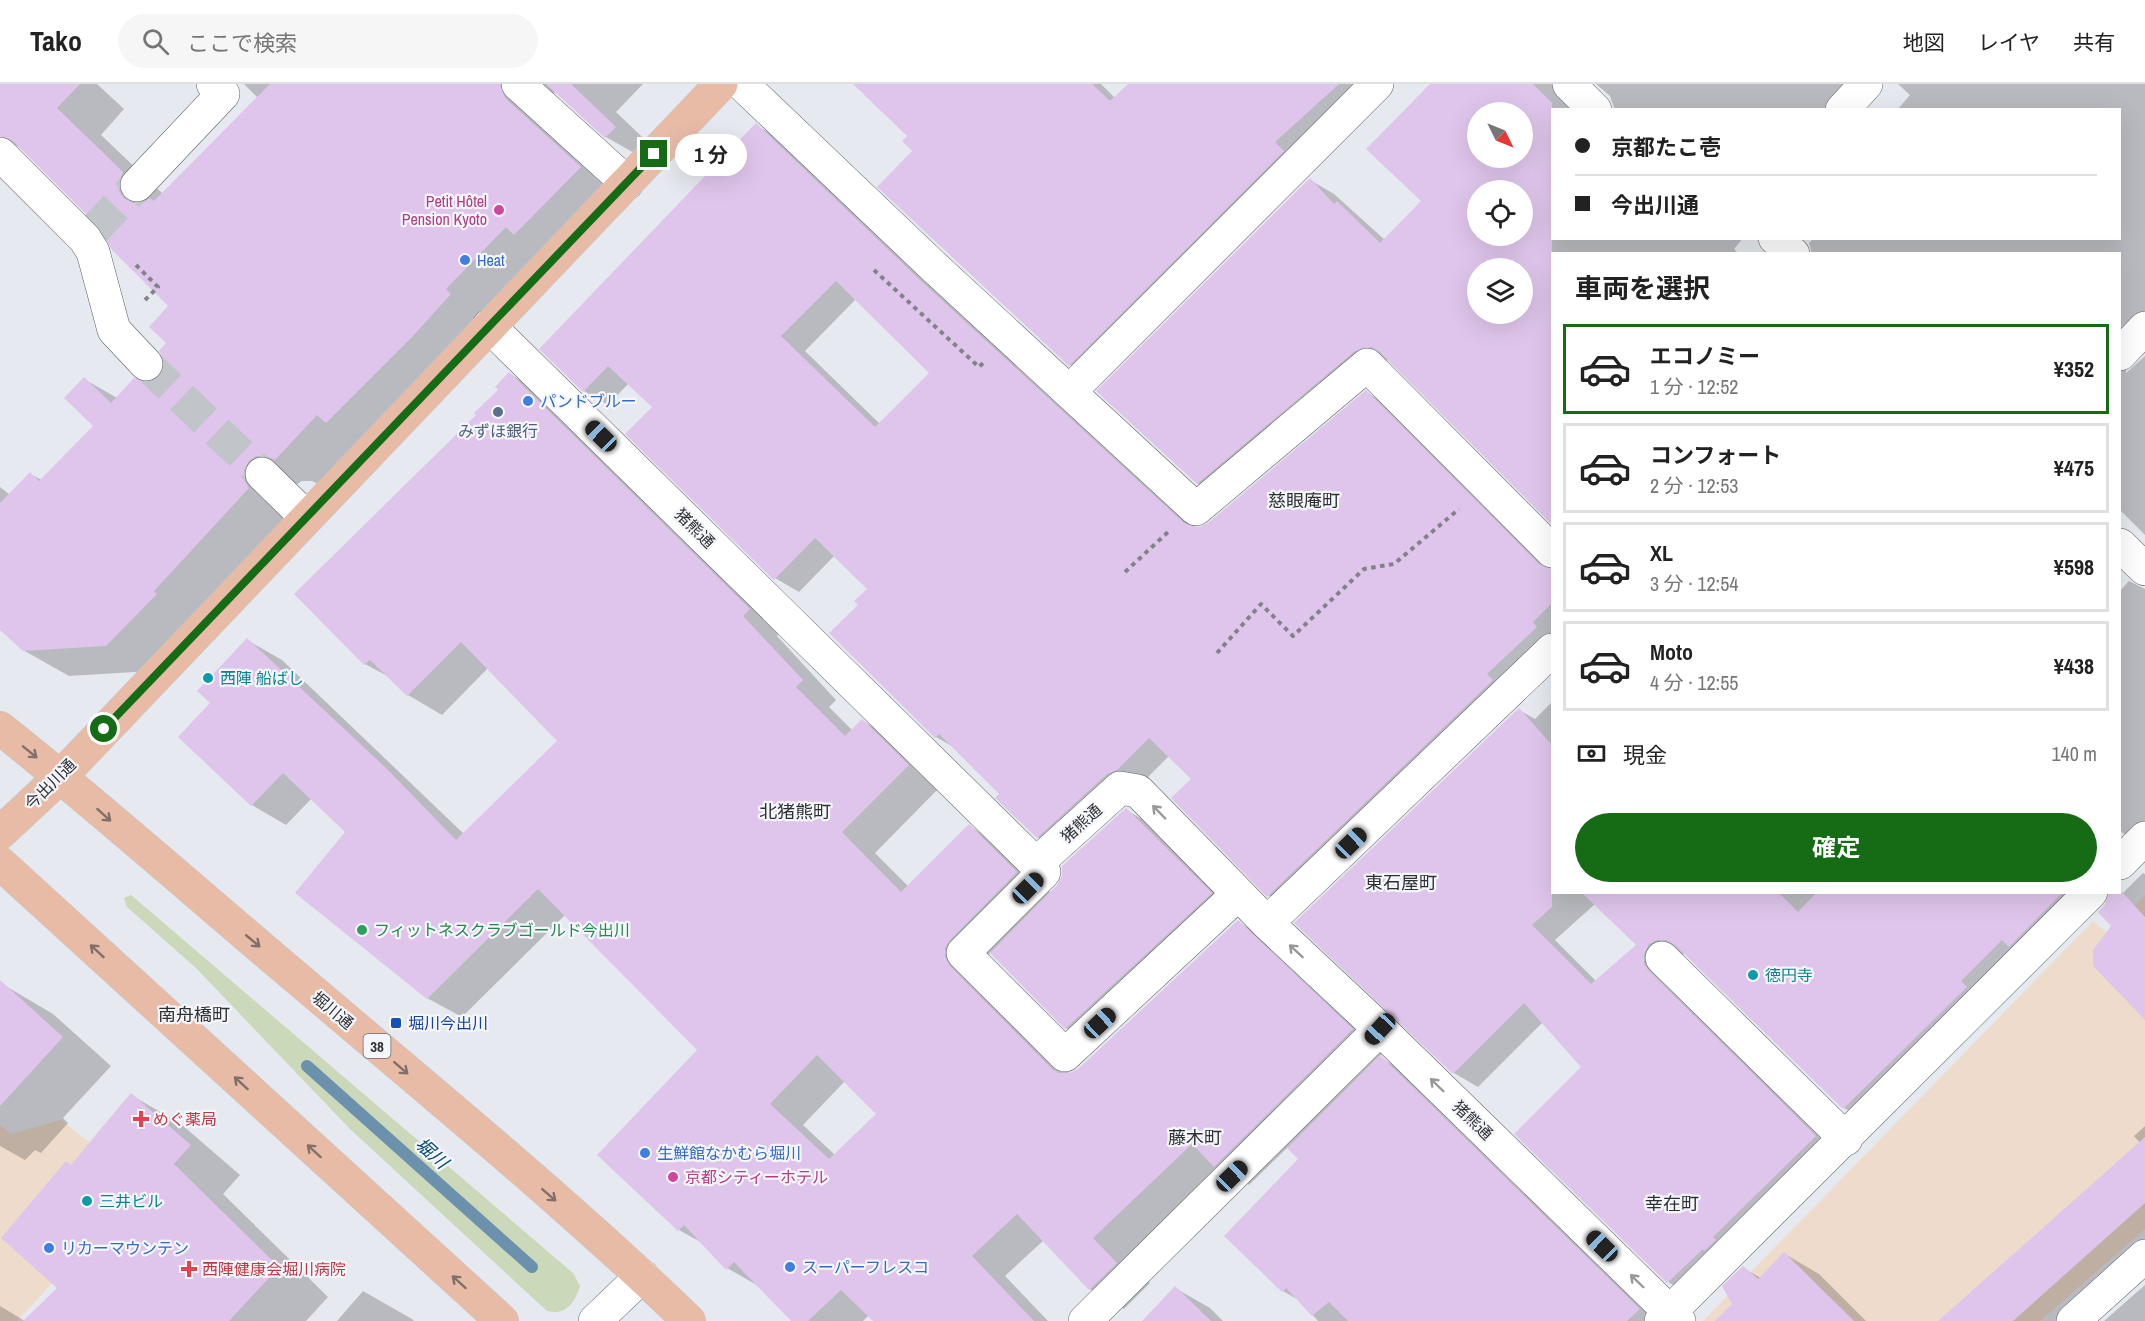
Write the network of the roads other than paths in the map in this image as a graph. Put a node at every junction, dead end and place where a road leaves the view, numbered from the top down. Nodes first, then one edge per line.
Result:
1 (213, 84) edge
2 (518, 84) edge
3 (1377, 84) edge
4 (1569, 84) edge
5 (1866, 84) edge
6 (722, 86) edge
7 (1593, 108) edge
8 (1844, 108) edge
9 (0, 154) edge
10 (627, 183) junction
11 (136, 185) tunnel mouth
12 (1777, 240) edge
13 (1791, 252) edge
14 (489, 326) junction
15 (2145, 328) edge
16 (2121, 353) edge
17 (146, 364) tunnel mouth
18 (1070, 391) junction
19 (262, 474) tunnel mouth
20 (306, 517) junction
21 (2121, 545) edge
22 (1551, 550) edge
23 (2145, 569) edge
24 (1551, 651) edge
25 (0, 728) edge
26 (60, 776) junction
27 (0, 833) edge
28 (2145, 838) edge
29 (2121, 862) edge
30 (0, 863) edge
31 (1036, 864) junction
32 (1238, 894) junction
33 (2089, 894) edge
34 (1267, 923) junction
35 (1662, 958) dead end
36 (1380, 1029) junction
37 (1846, 1139) junction
38 (2145, 1256) edge
39 (642, 1276) junction
40 (1670, 1318) edge
41 (502, 1321) edge
42 (595, 1321) edge
43 (689, 1321) edge
44 (1085, 1321) edge
45 (2073, 1321) edge

1 - 11 street
2 - 10 street
3 - 18 street
4 - 7 street
5 - 8 street
6 - 10 main road, 今出川通
6 - 18 street
9 - 17 street
10 - 14 main road, 今出川通
12 - 13 street
14 - 20 main road, 今出川通
14 - 31 street, 猪熊通
15 - 16 street
18 - 22 street
19 - 20 street
20 - 26 main road, 今出川通
21 - 23 street
24 - 34 street
25 -> 26 main road, 堀川通 / 38
26 - 27 main road, 今出川通
26 -> 39 main road, 堀川通 / 38
28 - 29 street
41 -> 30 main road
32 -> 31 street, 猪熊通
31 - 32 street
32 - 34 street, 猪熊通
33 - 37 street
36 -> 34 street, 猪熊通
35 - 37 street
40 -> 36 street, 猪熊通
36 - 44 street
37 - 40 street
38 - 45 street
39 - 42 street
39 - 43 main road, 堀川通 / 38

